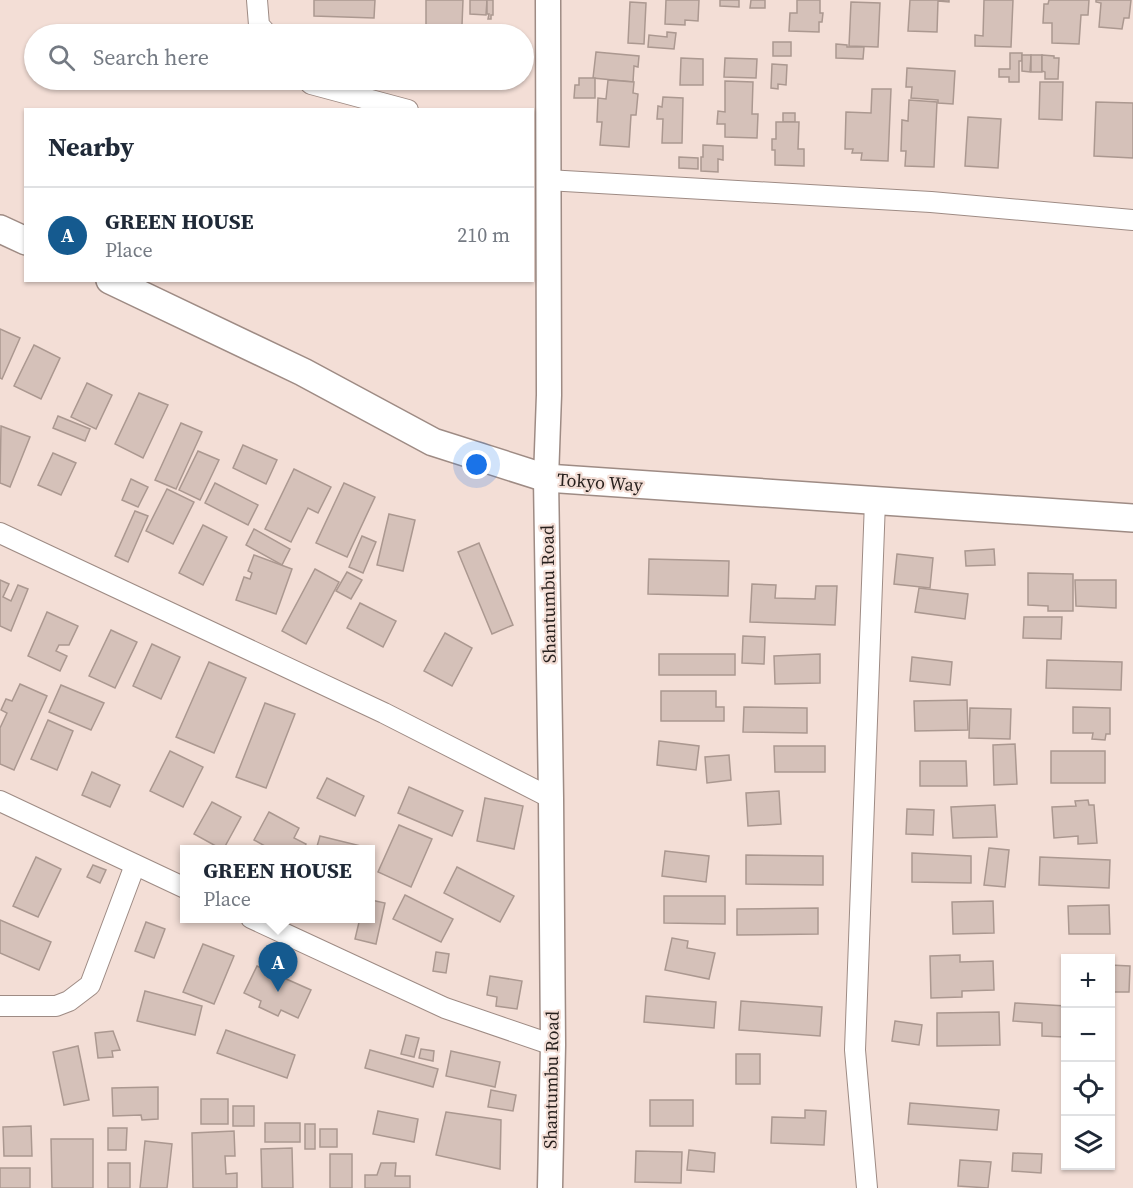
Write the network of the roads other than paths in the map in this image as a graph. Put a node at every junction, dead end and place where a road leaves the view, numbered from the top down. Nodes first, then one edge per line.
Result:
1 (257, 0) edge
2 (548, 0) edge
3 (259, 24) edge
4 (333, 90) edge
5 (401, 108) edge
6 (540, 148) edge
7 (547, 180) junction
8 (1133, 220) edge
9 (0, 229) edge
10 (24, 240) edge
11 (114, 282) edge
12 (546, 478) junction
13 (875, 501) junction
14 (1133, 518) edge
15 (0, 533) edge
16 (551, 798) junction
17 (0, 801) edge
18 (135, 865) junction
19 (180, 886) edge
20 (262, 923) edge
21 (0, 1006) edge
22 (553, 1045) junction
23 (550, 1188) edge
24 (867, 1188) edge

1 - 3 street
2 - 6 street, Shantumbu Road
4 - 5 street
6 - 7 street, Shantumbu Road
7 - 8 street
7 - 12 street, Shantumbu Road
9 - 10 main road
11 - 12 main road, Tokyo Way
12 - 13 main road, Tokyo Way
12 - 16 street, Shantumbu Road
13 - 14 main road, Tokyo Way
13 - 24 street
15 - 16 street
16 - 22 street, Shantumbu Road
17 - 18 street
18 - 19 street
18 - 21 street
20 - 22 street
22 - 23 street, Shantumbu Road

